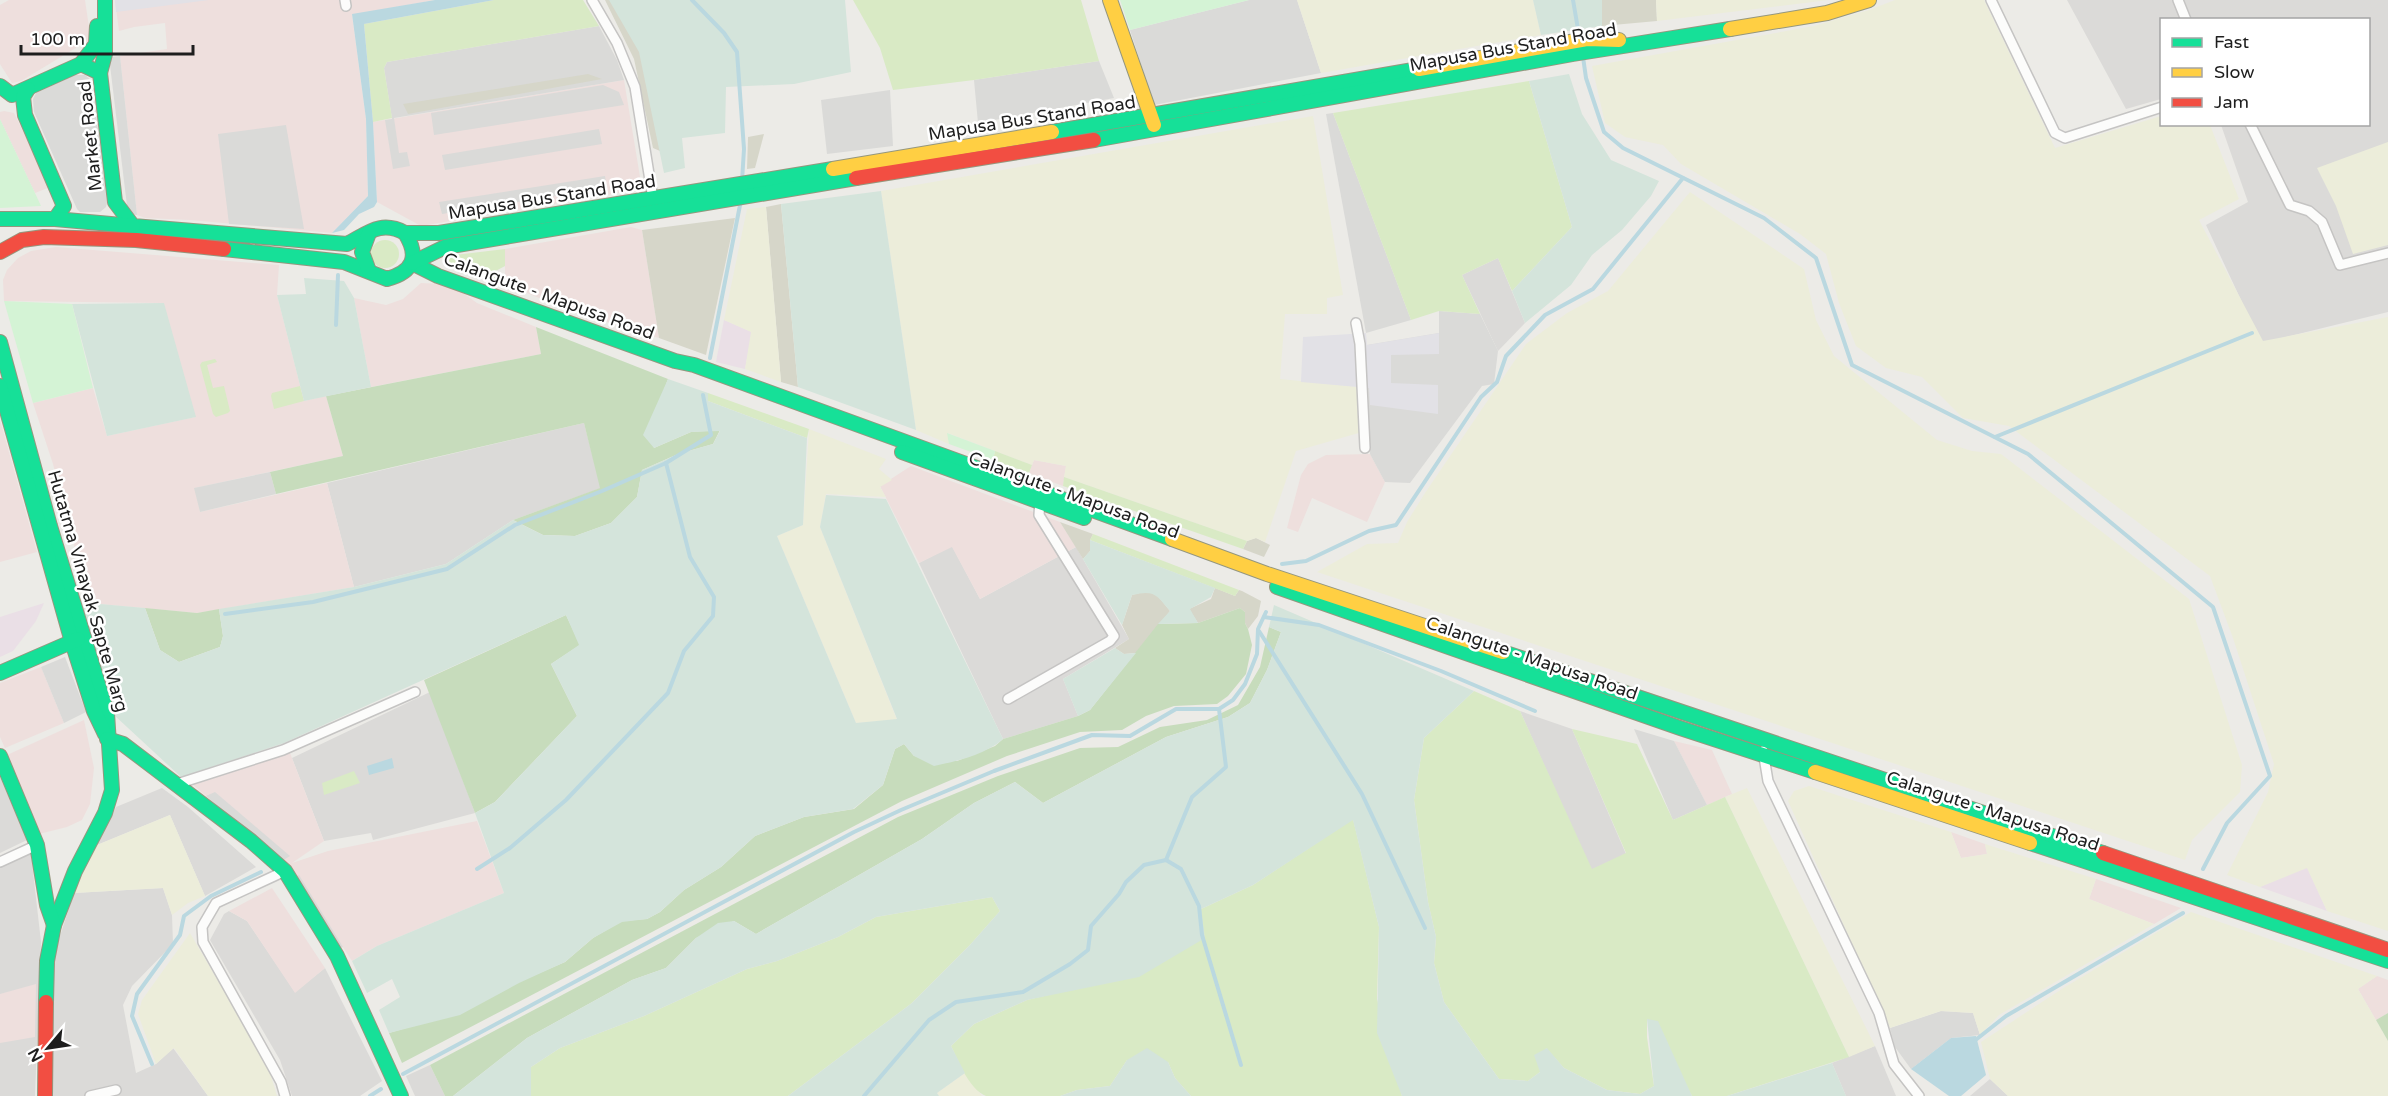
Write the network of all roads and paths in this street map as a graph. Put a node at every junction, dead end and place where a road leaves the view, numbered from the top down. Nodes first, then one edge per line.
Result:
1 (97, 0) edge
2 (105, 0) edge
3 (592, 0) edge
4 (1110, 0) edge
5 (1869, 0) edge
6 (1991, 0) edge
7 (2178, 0) edge
8 (2185, 18) edge
9 (81, 64) junction
10 (100, 74) junction
11 (0, 86) edge
12 (28, 89) junction
13 (6, 97) edge
14 (2160, 108) edge
15 (1154, 123) junction
16 (2251, 126) edge
17 (653, 199) junction
18 (0, 219) edge
19 (55, 219) junction
20 (133, 226) junction
21 (369, 233) junction
22 (405, 233) junction
23 (0, 252) edge
24 (2388, 253) edge
25 (412, 263) junction
26 (369, 271) junction
27 (1356, 323) dead end
28 (0, 342) edge
29 (0, 386) edge
30 (4, 414) edge
31 (1365, 448) dead end
32 (1041, 497) junction
33 (77, 639) junction
34 (0, 673) edge
35 (415, 692) dead end
36 (1008, 699) dead end
37 (107, 738) junction
38 (1763, 747) junction
39 (0, 756) edge
40 (177, 784) junction
41 (37, 845) junction
42 (0, 862) edge
43 (285, 871) junction
44 (54, 926) junction
45 (2388, 950) edge
46 (2388, 961) edge
47 (116, 1089) dead end
48 (45, 1096) edge
49 (90, 1096) edge
50 (285, 1096) edge
51 (401, 1096) edge
52 (1919, 1096) edge

1 - 9 main road, Market Road
2 - 10 main road, Market Road
3 - 17 street
4 - 15 main road
5 - 15 main road, Mapusa Bus Stand Road
6 - 14 street
7 - 8 street
9 - 10 main road
9 - 12 main road
10 - 20 main road, Market Road
11 - 13 main road
12 - 13 main road
12 - 19 main road
15 - 17 main road, Mapusa Bus Stand Road
15 - 25 main road, Mapusa Bus Stand Road
16 - 24 street
17 - 22 main road, Mapusa Bus Stand Road
18 - 19 main road
19 - 20 main road
20 - 21 main road
21 - 22 main road
21 - 26 main road
22 - 25 main road
23 - 26 main road
25 - 26 main road
25 - 32 main road, Calangute - Mapusa Road
27 - 31 street
28 - 33 main road, Hutatma Vinayak Sapte Marg
29 - 30 main road, Hutatma Vinayak Sapte Marg
30 - 33 main road, Hutatma Vinayak Sapte Marg
32 - 36 street
32 - 38 main road, Calangute - Mapusa Road
33 - 34 main road
33 - 37 main road, Hutatma Vinayak Sapte Marg
35 - 40 street
37 - 40 main road
37 - 44 main road, Hutatma Vinayak Sapte Marg
38 - 45 main road, Calangute - Mapusa Road
38 - 46 main road, Calangute - Mapusa Road
38 - 52 street
39 - 41 main road
40 - 43 main road
41 - 42 street
41 - 44 main road
43 - 50 street
43 - 51 main road
44 - 48 main road, Hutatma Vinayak Sapte Marg
47 - 49 street

